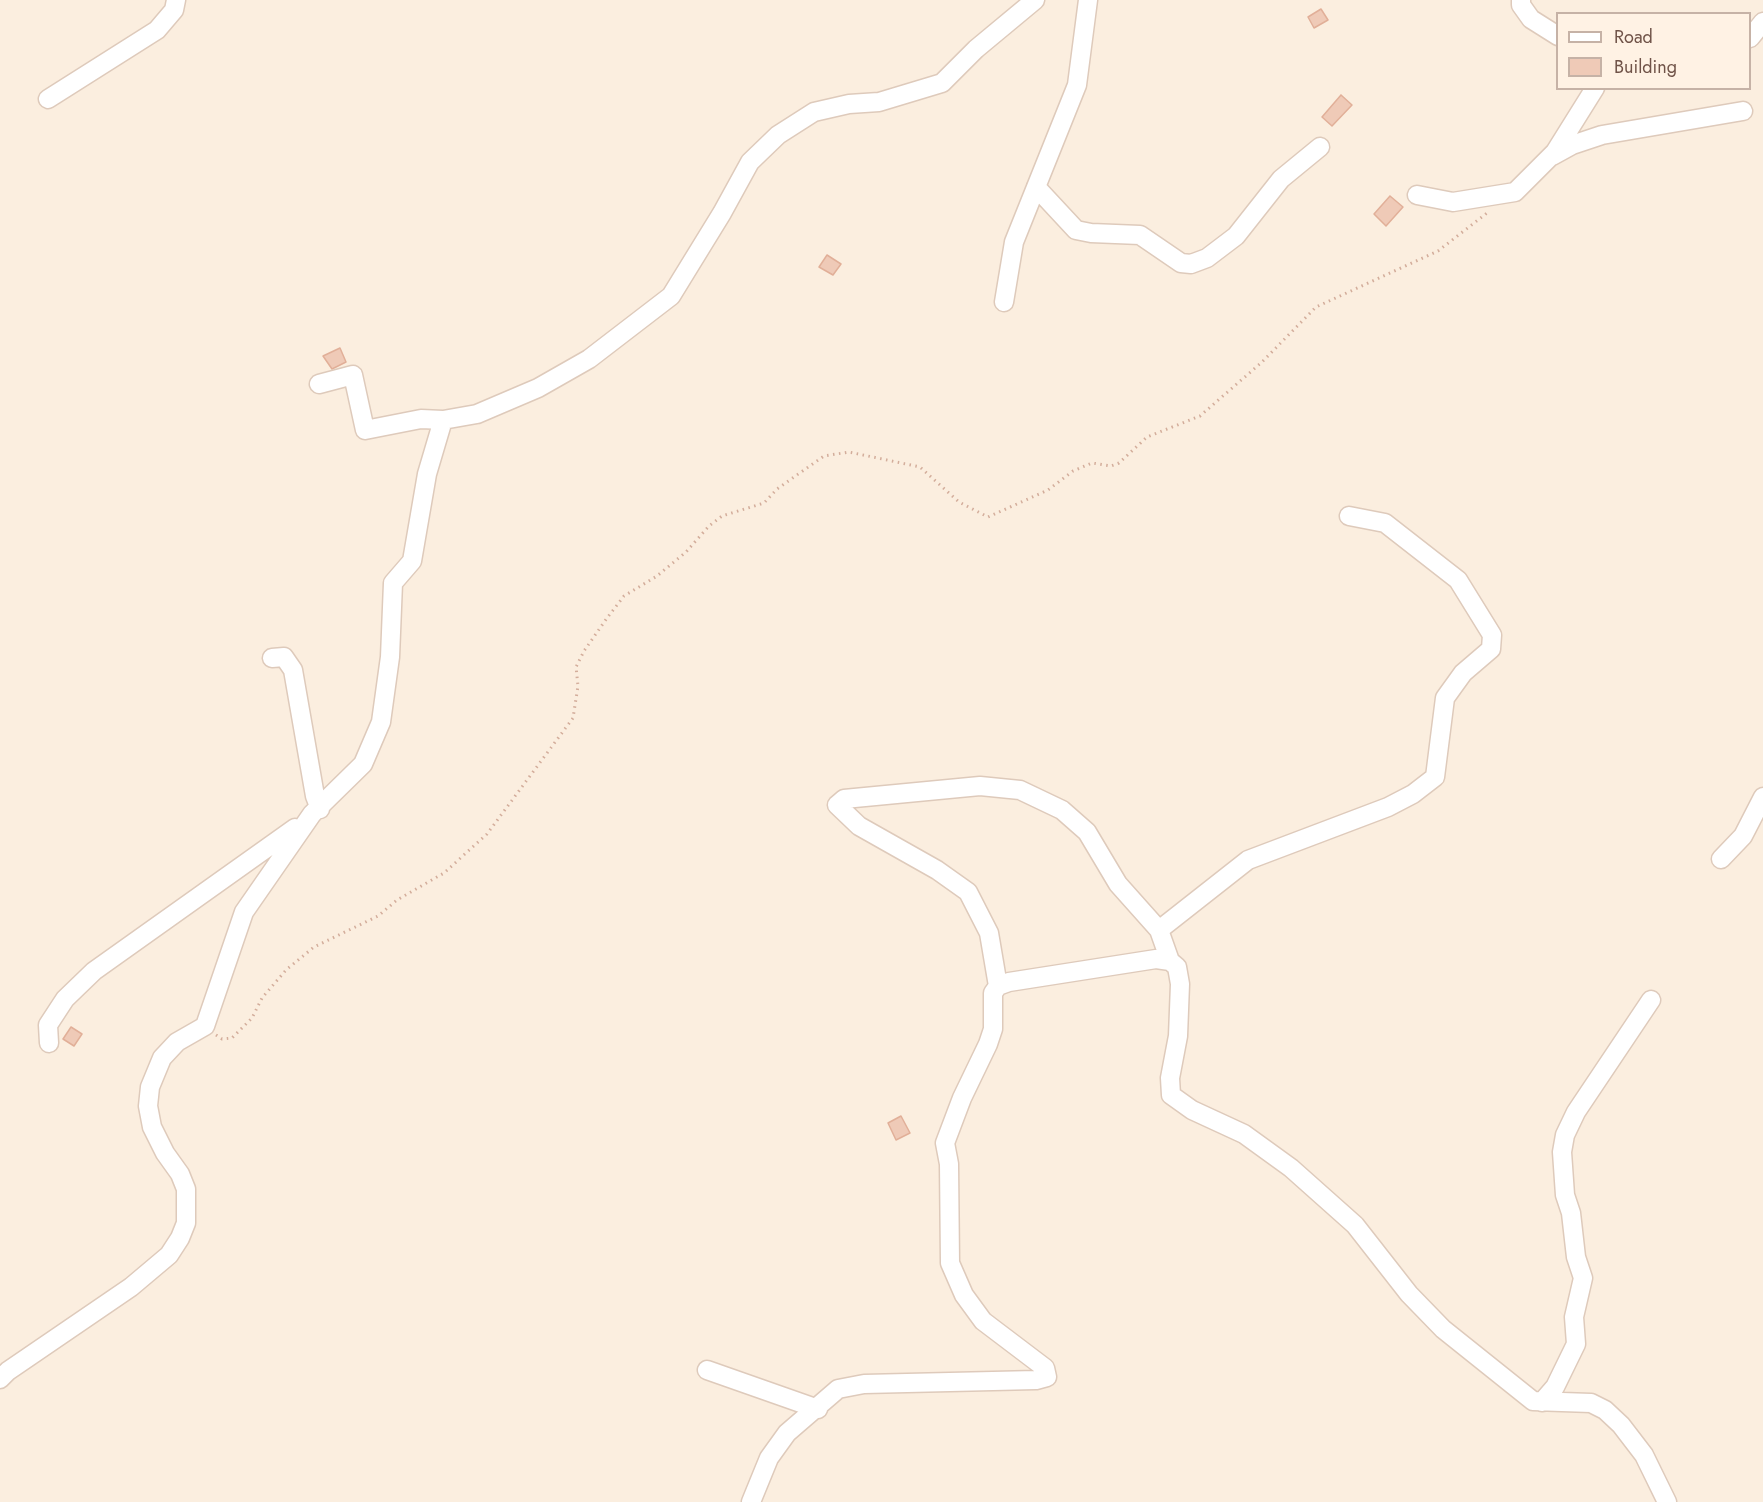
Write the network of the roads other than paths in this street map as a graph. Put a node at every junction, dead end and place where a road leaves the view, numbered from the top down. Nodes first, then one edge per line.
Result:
1 (176, 0) edge
2 (1035, 0) edge
3 (1088, 0) edge
4 (1521, 0) edge
5 (1763, 22) edge
6 (1556, 35) edge
7 (1751, 36) edge
8 (1594, 90) edge
9 (48, 99) dead end
10 (1743, 111) dead end
11 (1320, 147) dead end
12 (1551, 156) junction
13 (1036, 187) junction
14 (1418, 195) dead end
15 (1004, 302) dead end
16 (319, 384) dead end
17 (443, 420) junction
18 (1349, 516) dead end
19 (272, 658) dead end
20 (1763, 797) edge
21 (316, 812) junction
22 (1721, 859) dead end
23 (1159, 930) junction
24 (1170, 961) junction
25 (998, 986) junction
26 (1651, 1000) dead end
27 (49, 1043) dead end
28 (707, 1370) dead end
29 (0, 1379) edge
30 (1542, 1402) junction
31 (818, 1409) junction
32 (751, 1502) edge
33 (1667, 1502) edge

1 - 9 street
2 - 17 street
3 - 13 street
4 - 6 street
5 - 7 street
8 - 12 street
10 - 12 street
11 - 13 street
12 - 14 street
13 - 15 street
16 - 17 street
17 - 21 street
18 - 23 street
19 - 21 street
20 - 22 street
21 - 27 street
21 - 29 street
23 - 24 street
23 - 25 street
24 - 25 street
24 - 30 street
25 - 31 street
26 - 30 street
28 - 31 street
30 - 33 street
31 - 32 street

